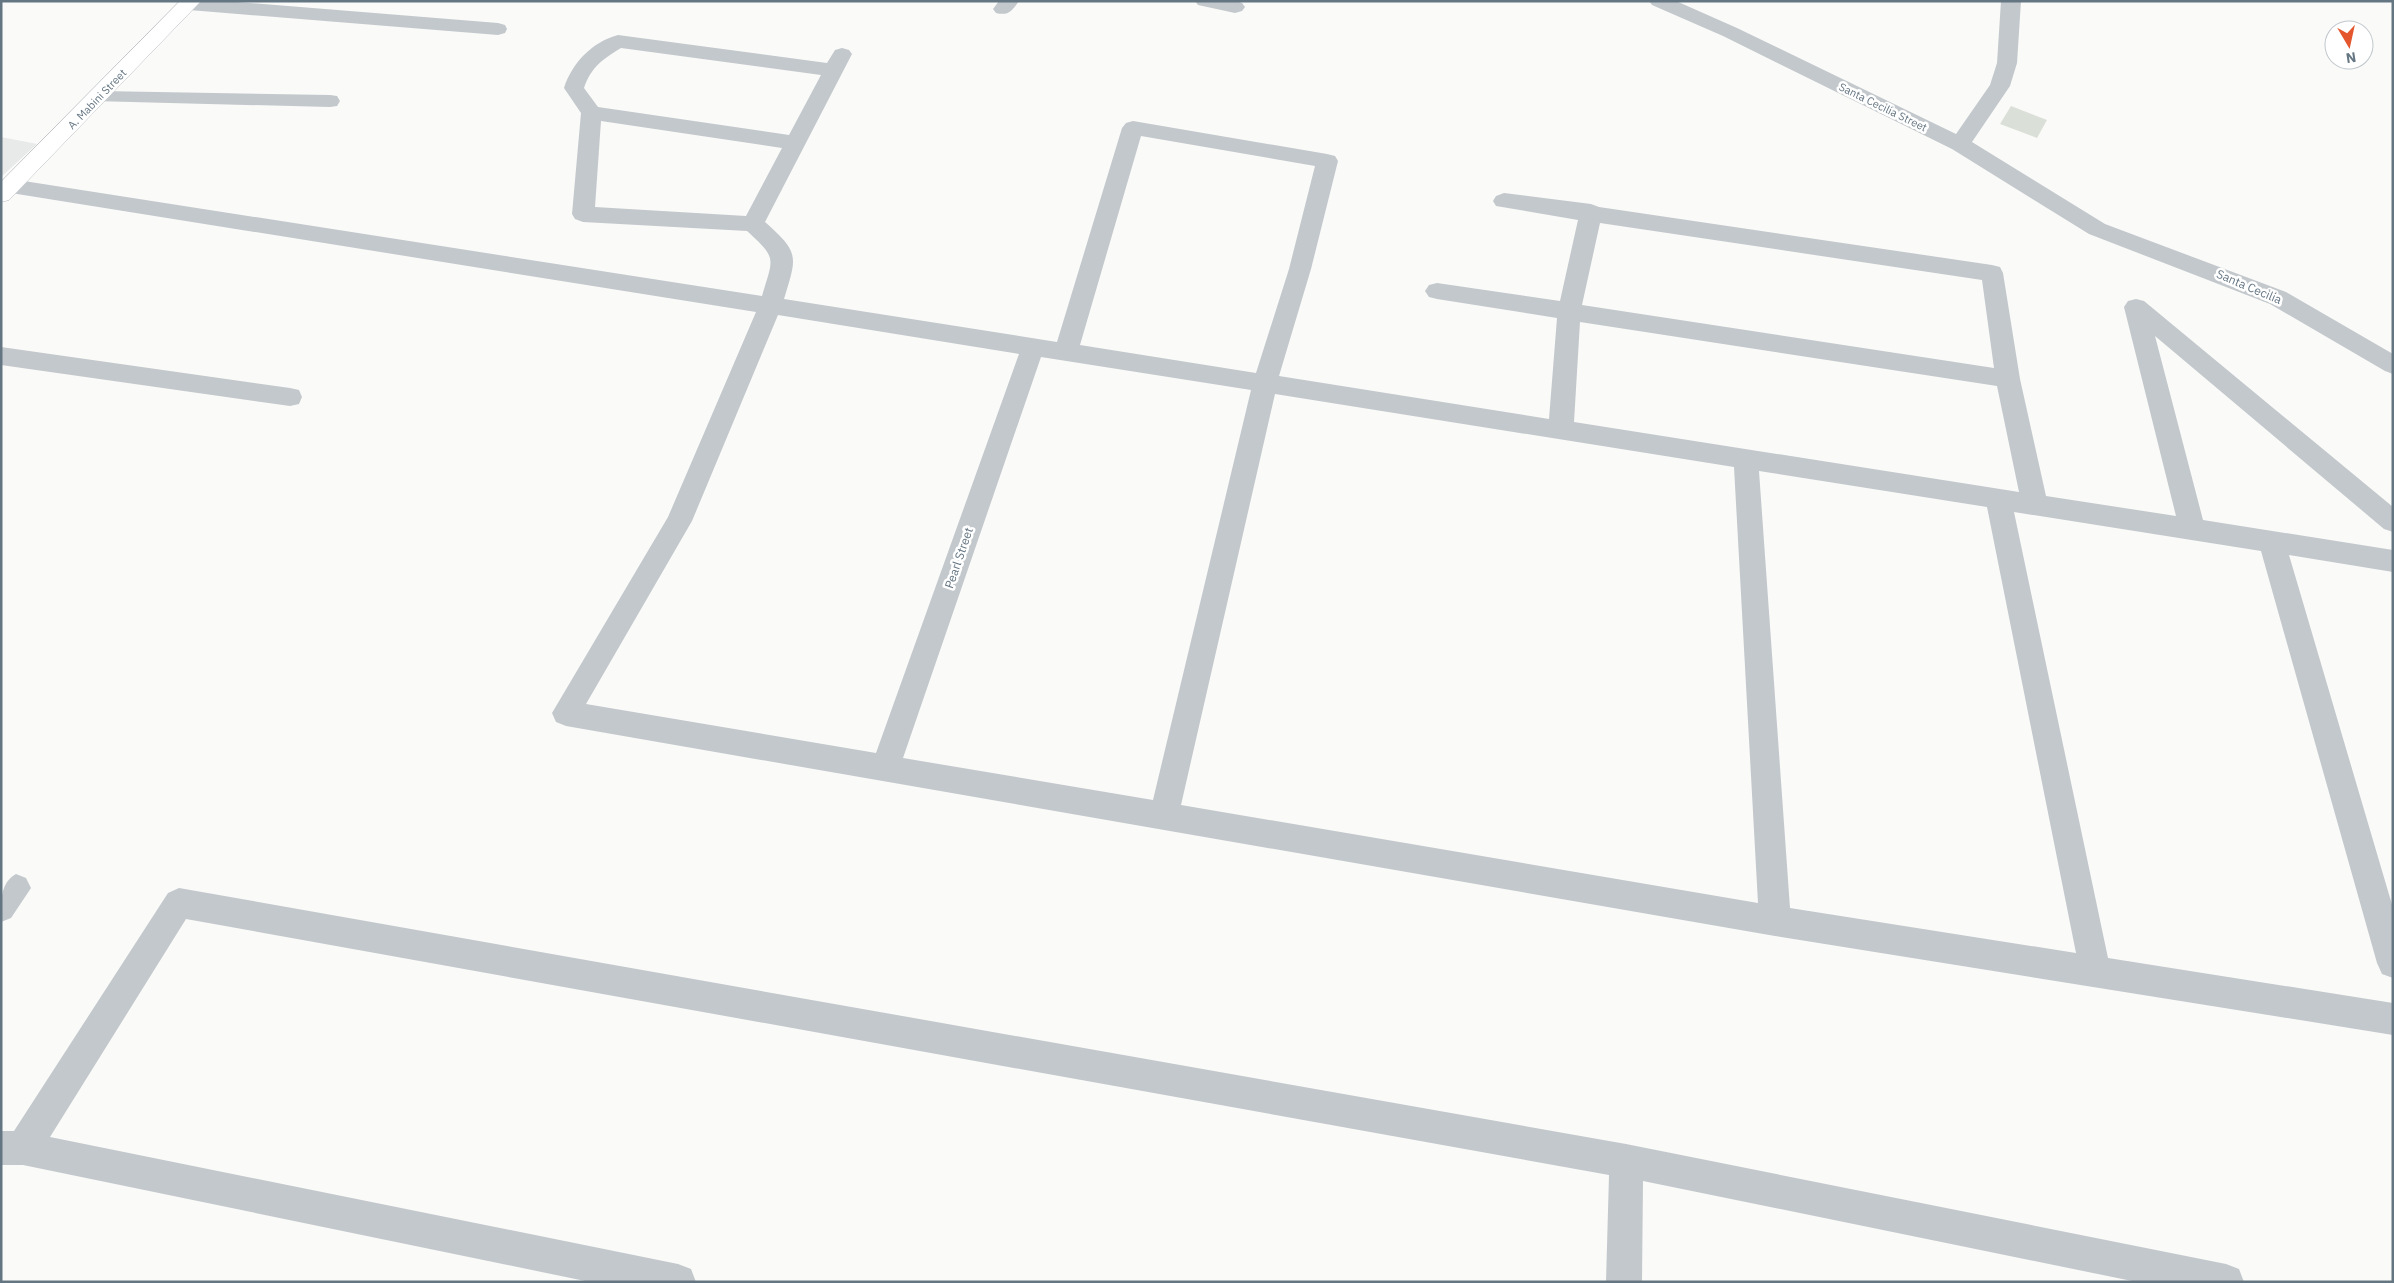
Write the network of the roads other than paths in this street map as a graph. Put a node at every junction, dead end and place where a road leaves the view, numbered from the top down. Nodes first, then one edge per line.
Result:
1 (1205, 1) edge
2 (1659, 1) edge
3 (2011, 1) edge
4 (190, 2) edge
5 (1235, 7) dead end
6 (498, 29) dead end
7 (100, 97) junction
8 (330, 101) dead end
9 (591, 112) junction
10 (794, 144) junction
11 (1960, 144) junction
12 (6, 190) edge
13 (1504, 200) dead end
14 (1591, 212) junction
15 (753, 224) junction
16 (2097, 229) joint
17 (1437, 291) dead end
18 (770, 306) junction
19 (1569, 313) junction
20 (1033, 347) junction
21 (1066, 352) junction
22 (1, 356) edge
23 (2393, 365) edge
24 (2008, 379) junction
25 (1265, 383) junction
26 (290, 397) dead end
27 (1561, 430) junction
28 (1746, 459) junction
29 (1998, 499) junction
30 (2034, 505) junction
31 (2393, 522) edge
32 (2192, 530) junction
33 (2272, 542) junction
34 (2393, 561) edge
35 (885, 768) junction
36 (1164, 816) junction
37 (1775, 921) junction
38 (2393, 963) edge
39 (2095, 971) junction
40 (2393, 1019) edge
41 (12, 1148) edge
42 (1626, 1161) junction
43 (678, 1282) edge
44 (1624, 1282) edge
45 (2226, 1282) edge

1 - 5 street
2 - 11 street, Santa Cecilia Street
3 - 11 street
4 - 6 lane
4 - 7 main road, A. Mabini Street
7 - 8 lane
7 - 12 main road, A. Mabini Street
9 - 10 street
9 - 10 street
9 - 15 street
10 - 15 street
11 - 16 street, Santa Cecilia Street
12 - 18 street
13 - 14 street
14 - 19 street
14 - 24 street
15 - 18 street
16 - 23 street, Santa Cecilia
17 - 19 street
18 - 20 street
18 - 35 street
19 - 24 street
19 - 27 street
20 - 21 street
20 - 35 street, Pearl Street
21 - 25 street
21 - 25 street
22 - 26 street
24 - 30 street
25 - 27 street
25 - 36 street
27 - 28 street
28 - 29 street
28 - 37 street
29 - 30 street
29 - 39 street
30 - 32 street
31 - 32 street
32 - 33 street
33 - 34 street
33 - 38 street
35 - 36 street
36 - 37 street
37 - 39 street
39 - 40 street
41 - 42 street
41 - 43 street
42 - 44 street
42 - 45 street

